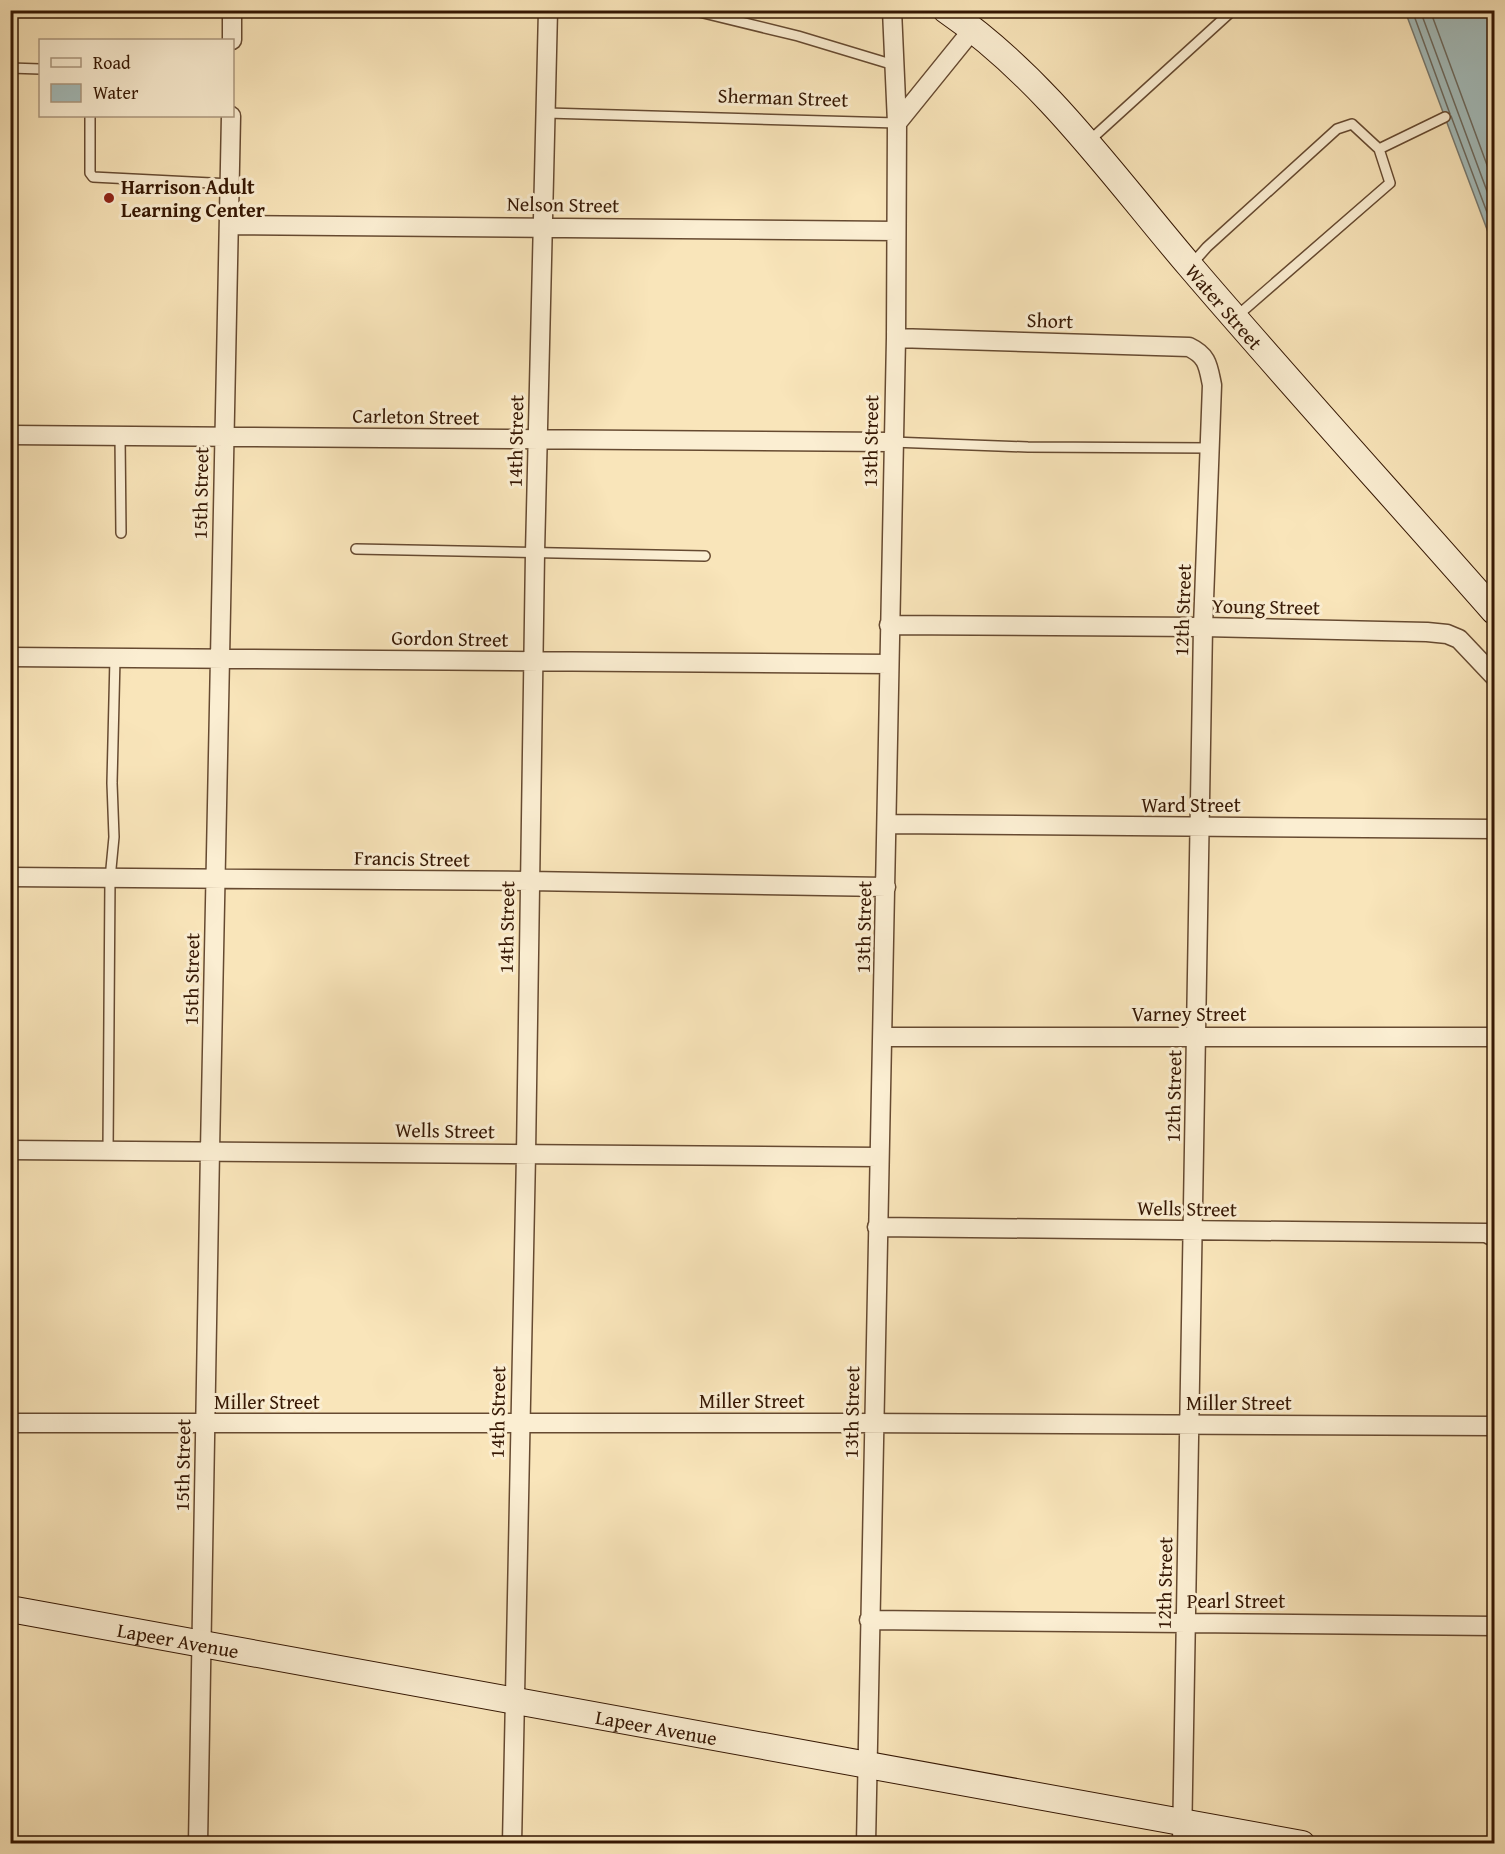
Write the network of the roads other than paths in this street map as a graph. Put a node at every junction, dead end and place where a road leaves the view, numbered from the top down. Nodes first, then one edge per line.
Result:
1 (232, 10) edge
2 (548, 10) edge
3 (692, 10) edge
4 (892, 10) edge
5 (946, 10) edge
6 (1233, 10) edge
7 (973, 29) junction
8 (232, 39) edge
9 (894, 64) junction
10 (10, 69) edge
11 (39, 69) edge
12 (547, 113) junction
13 (90, 117) edge
14 (231, 117) edge
15 (1445, 117) dead end
16 (897, 123) junction
17 (1086, 143) junction
18 (1379, 149) junction
19 (231, 184) junction
20 (230, 225) junction
21 (543, 226) junction
22 (896, 231) junction
23 (1190, 266) junction
24 (1236, 318) junction
25 (896, 338) junction
26 (1201, 352) joint
27 (10, 435) edge
28 (120, 436) junction
29 (224, 436) junction
30 (538, 440) junction
31 (892, 442) junction
32 (1210, 448) junction
33 (121, 532) dead end
34 (356, 549) dead end
35 (535, 553) junction
36 (705, 555) dead end
37 (1494, 611) edge
38 (890, 625) junction
39 (1203, 627) junction
40 (10, 657) edge
41 (116, 658) junction
42 (219, 658) junction
43 (534, 661) junction
44 (888, 664) junction
45 (1490, 671) edge
46 (887, 824) junction
47 (1200, 826) junction
48 (1494, 829) edge
49 (10, 878) edge
50 (216, 878) junction
51 (110, 879) junction
52 (529, 881) junction
53 (886, 887) junction
54 (1196, 1035) junction
55 (883, 1036) junction
56 (1494, 1037) edge
57 (10, 1150) edge
58 (210, 1150) junction
59 (108, 1151) junction
60 (526, 1154) junction
61 (878, 1157) junction
62 (877, 1227) junction
63 (1192, 1231) junction
64 (1494, 1237) edge
65 (10, 1422) edge
66 (206, 1423) junction
67 (520, 1423) junction
68 (873, 1423) junction
69 (1189, 1425) junction
70 (1494, 1426) edge
71 (10, 1609) edge
72 (869, 1620) junction
73 (1186, 1622) junction
74 (1494, 1626) edge
75 (201, 1642) junction
76 (514, 1701) junction
77 (867, 1764) junction
78 (1182, 1832) edge
79 (198, 1844) edge
80 (512, 1844) edge
81 (866, 1844) edge
82 (1302, 1844) edge

1 - 8 street
2 - 12 street, 14th Street
3 - 9 lane
4 - 9 street, 13th Street
5 - 7 main road, Water Street
6 - 17 lane
7 - 16 street
7 - 17 main road, Water Street
9 - 16 street, 13th Street
10 - 11 lane
12 - 16 lane, Sherman Street
12 - 21 street, 14th Street
13 - 19 lane
14 - 19 street, 15th Street
15 - 18 lane
16 - 22 street, 13th Street
17 - 23 main road, Water Street
18 - 23 lane
18 - 24 lane
19 - 20 street, 15th Street
20 - 21 street, Nelson Street
20 - 29 street, 15th Street
21 - 22 street, Nelson Street
21 - 30 street, 14th Street
22 - 25 street, 13th Street
23 - 24 main road, Water Street
24 - 37 main road, Water Street
25 - 26 street, Short
25 - 31 street, 13th Street
26 - 32 street, 12th Street
27 - 28 street, Carleton Street
28 - 29 street, Carleton Street
28 - 33 lane
29 - 30 street, Carleton Street
29 - 42 street, 15th Street
30 - 31 street, Carleton Street
30 - 35 street, 14th Street
31 - 32 lane
31 - 38 street, 13th Street
32 - 39 street, 12th Street
34 - 35 lane
35 - 36 lane
35 - 43 street, 14th Street
38 - 39 street, Young Street
38 - 44 street, 13th Street
39 - 45 street, Young Street
39 - 47 street, 12th Street
40 - 41 street, Gordon Street
41 - 42 street, Gordon Street
41 - 51 lane
42 - 43 street, Gordon Street
42 - 50 street, 15th Street
43 - 44 street, Gordon Street
43 - 52 street, 14th Street
44 - 46 street, 13th Street
46 - 47 street, Ward Street
46 - 53 street, 13th Street
47 - 48 street, Ward Street
47 - 54 street, 12th Street
49 - 51 street, Francis Street
50 - 51 street, Francis Street
50 - 52 street, Francis Street
50 - 58 street, 15th Street
51 - 59 lane
52 - 53 street, Francis Street
52 - 60 street, 14th Street
53 - 55 street, 13th Street
54 - 55 street, Varney Street
54 - 56 street, Varney Street
54 - 63 street, 12th Street
55 - 61 street, 13th Street
57 - 59 street, Wells Street
58 - 59 street, Wells Street
58 - 60 street, Wells Street
58 - 66 street, 15th Street
60 - 61 street, Wells Street
60 - 67 street, 14th Street
61 - 62 street, 13th Street
62 - 63 street, Wells Street
62 - 68 street, 13th Street
63 - 64 street, Wells Street
63 - 69 street, 12th Street
65 - 66 street, Miller Street
66 - 67 street, Miller Street
66 - 75 street, 15th Street
67 - 68 street, Miller Street
67 - 76 street, 14th Street
68 - 69 street, Miller Street
68 - 72 street, 13th Street
69 - 70 street, Miller Street
69 - 73 street, 12th Street
71 - 75 main road, Lapeer Avenue
72 - 73 street, Pearl Street
72 - 77 street, 13th Street
73 - 74 street, Pearl Street
73 - 78 street, 12th Street
75 - 76 main road, Lapeer Avenue
75 - 79 street, 15th Street
76 - 77 main road, Lapeer Avenue
76 - 80 street, 14th Street
77 - 78 main road, Lapeer Avenue
77 - 81 street, 13th Street
78 - 82 main road, Lapeer Avenue

